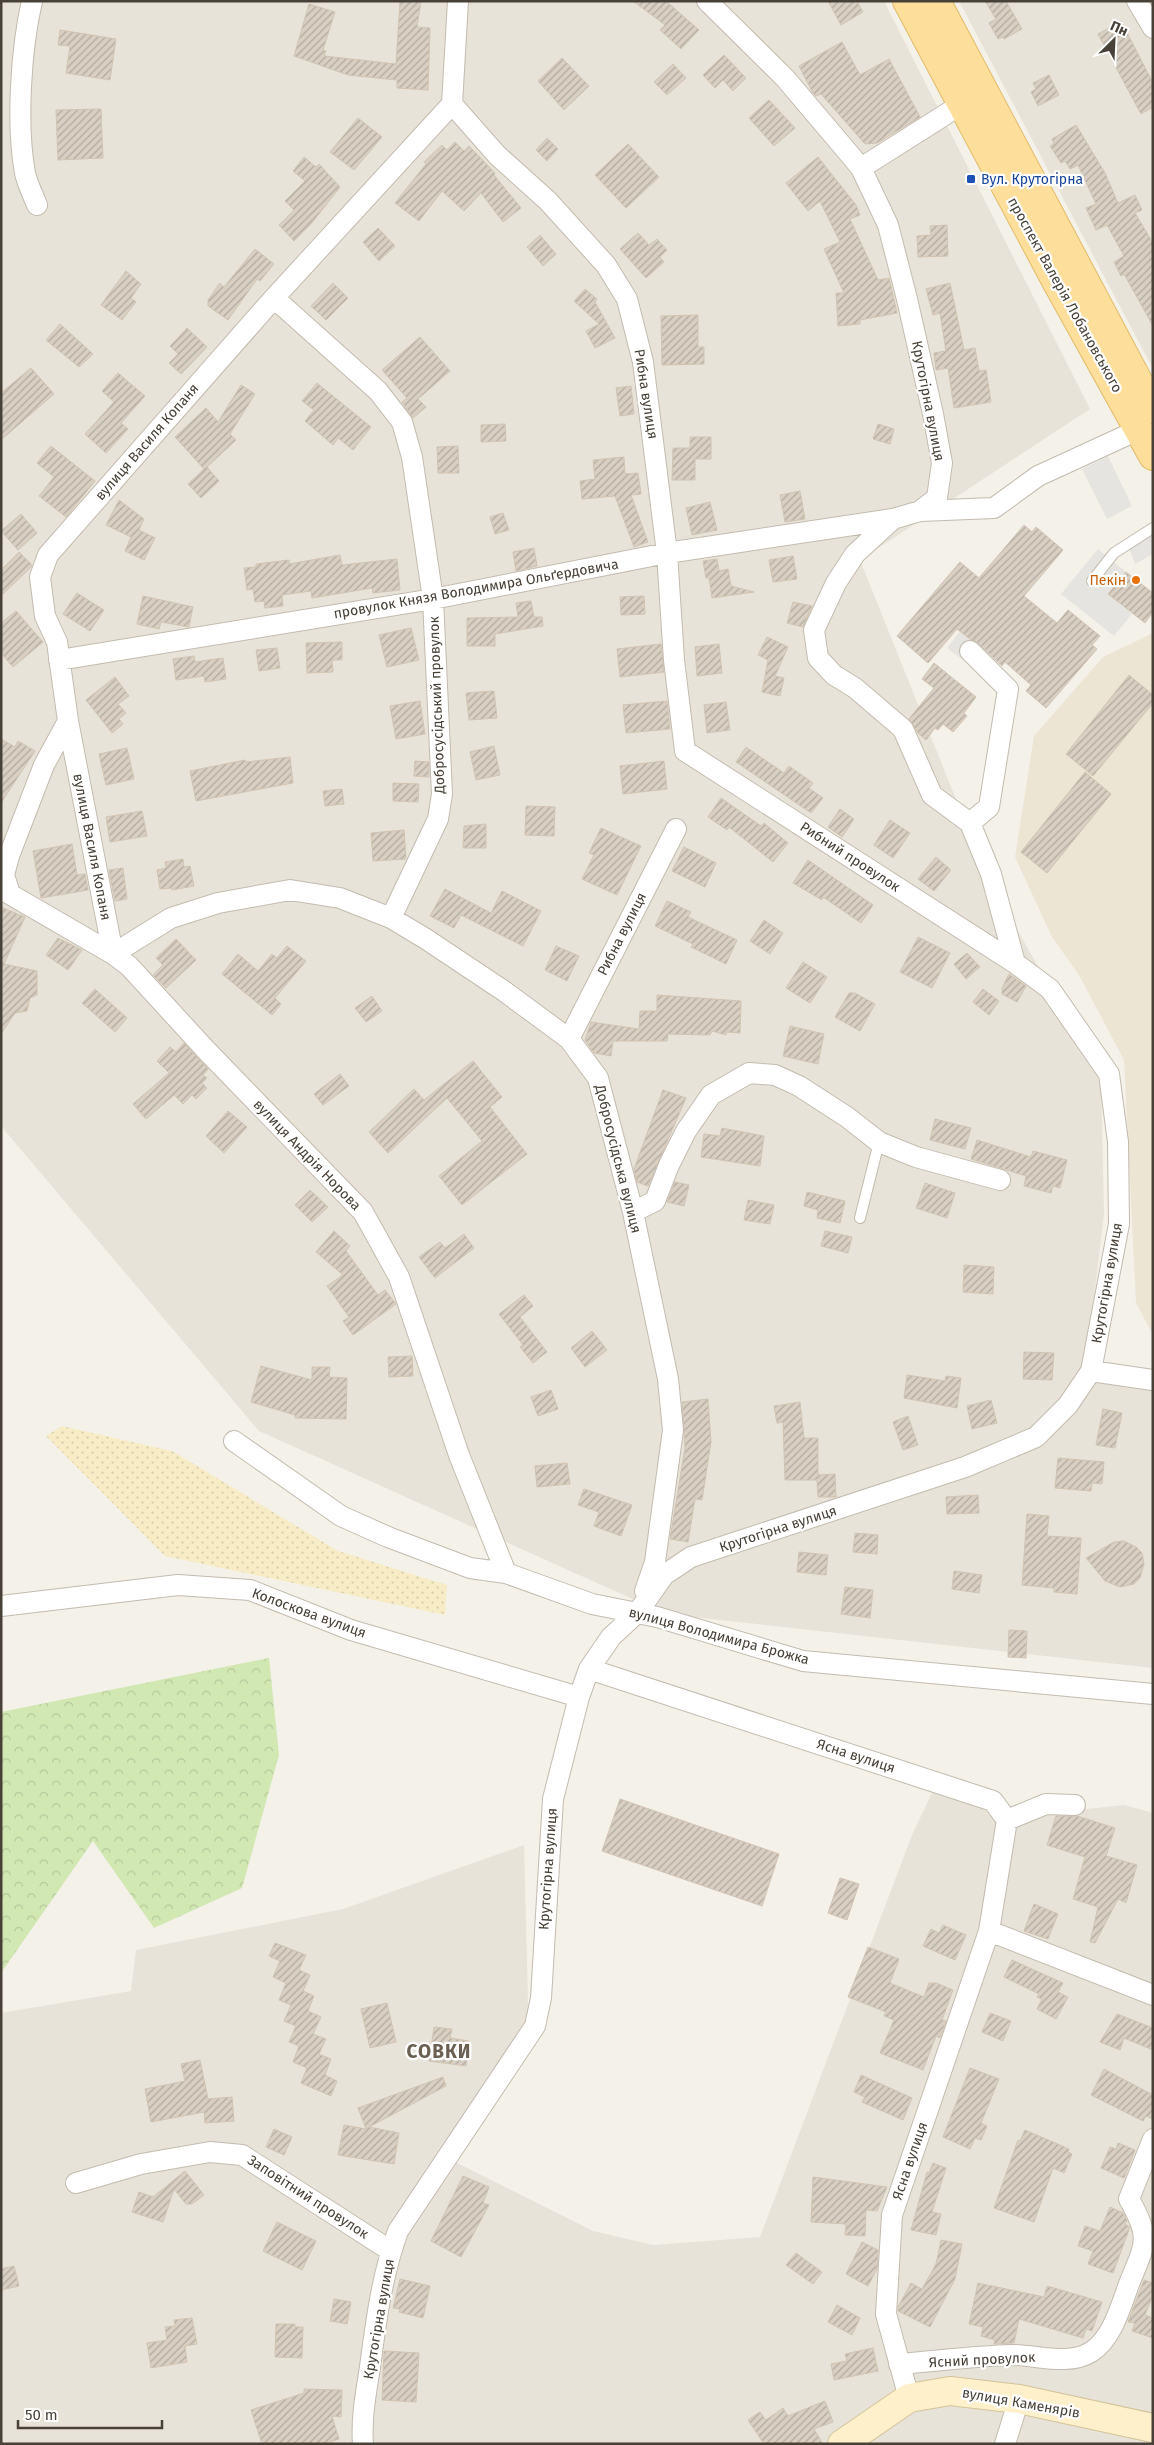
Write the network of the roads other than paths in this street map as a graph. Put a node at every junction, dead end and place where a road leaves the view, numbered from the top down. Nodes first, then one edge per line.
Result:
1 (32, 1) edge
2 (458, 1) edge
3 (707, 1) edge
4 (907, 1) edge
5 (936, 1) edge
6 (1138, 1) edge
7 (1153, 28) edge
8 (452, 104) junction
9 (962, 104) junction
10 (861, 168) junction
11 (37, 205) dead end
12 (274, 298) junction
13 (1145, 419) edge
14 (1153, 456) edge
15 (920, 511) junction
16 (893, 519) junction
17 (1153, 528) edge
18 (667, 554) junction
19 (1092, 580) dead end
20 (434, 599) junction
21 (970, 651) dead end
22 (59, 660) junction
23 (68, 721) junction
24 (685, 751) joint
25 (970, 823) junction
26 (676, 829) dead end
27 (5, 890) edge
28 (390, 918) junction
29 (113, 954) junction
30 (1015, 963) junction
31 (569, 1039) junction
32 (879, 1142) junction
33 (1000, 1180) dead end
34 (633, 1212) junction
35 (860, 1218) dead end
36 (1091, 1371) junction
37 (1153, 1380) edge
38 (234, 1441) dead end
39 (506, 1574) junction
40 (1, 1606) edge
41 (638, 1612) junction
42 (589, 1669) junction
43 (1153, 1694) edge
44 (579, 1696) junction
45 (1075, 1805) dead end
46 (1007, 1820) junction
47 (989, 1931) junction
48 (1153, 1995) edge
49 (1153, 2139) edge
50 (76, 2183) dead end
51 (1149, 2245) edge
52 (391, 2251) junction
53 (899, 2364) junction
54 (909, 2398) junction
55 (1019, 2399) junction
56 (1153, 2428) edge
57 (363, 2444) edge
58 (842, 2444) edge
59 (1005, 2444) edge

1 - 11 street
2 - 8 street
3 - 10 street, Крутогірна вулиця
4 - 9 main road, проспект Валерія Лобановського
5 - 13 main road, проспект Валерія Лобановського
6 - 7 street
8 - 12 street, вулиця Василя Копаня
8 - 18 street, Рибна вулиця
9 - 10 street
9 - 13 main road, проспект Валерія Лобановського
10 - 15 street, Крутогірна вулиця
12 - 20 street, Добросусідський провулок
12 - 22 street, вулиця Василя Копаня
13 - 14 main road, проспект Валерія Лобановського
13 - 15 street
15 - 16 street, Крутогірна вулиця
16 - 18 street, провулок Князя Володимира Ольґердовича
16 - 25 street, Крутогірна вулиця
17 - 19 lane
18 - 20 street, провулок Князя Володимира Ольґердовича
18 - 24 street, Рибна вулиця
20 - 22 street, провулок Князя Володимира Ольґердовича
20 - 28 street, Добросусідський провулок
21 - 25 street
22 - 23 street, вулиця Василя Копаня
23 - 27 street
23 - 29 street, вулиця Василя Копаня
24 - 30 street, Рибний провулок
25 - 30 street
26 - 31 street, Рибна вулиця
27 - 29 street, вулиця Андрія Норова
28 - 29 street, Добросусідська вулиця
28 - 31 street, Добросусідська вулиця
29 - 39 street, вулиця Андрія Норова
30 - 36 street, Крутогірна вулиця
31 - 34 street, Добросусідська вулиця
32 - 33 street
32 - 34 street
32 - 35 lane
34 - 41 street, Добросусідська вулиця
36 - 37 street
36 - 41 street, Крутогірна вулиця
38 - 39 street, вулиця Володимира Брожка
39 - 41 street, вулиця Володимира Брожка
40 - 44 street, Колоскова вулиця
41 - 42 street, Крутогірна вулиця
41 - 43 street, вулиця Володимира Брожка
42 - 44 street, Крутогірна вулиця
42 - 46 street, Ясна вулиця
44 - 52 street, Крутогірна вулиця
45 - 46 street
46 - 47 street, Ясна вулиця
47 - 48 street
47 - 53 street, Ясна вулиця
49 - 51 street, Ясний провулок
50 - 52 street, Заповітний провулок
51 - 53 street, Ясний провулок
52 - 57 street, Крутогірна вулиця
53 - 54 street, Ясна вулиця
54 - 55 street, вулиця Каменярів
54 - 58 street, вулиця Каменярів
55 - 56 street, вулиця Каменярів
55 - 59 street

